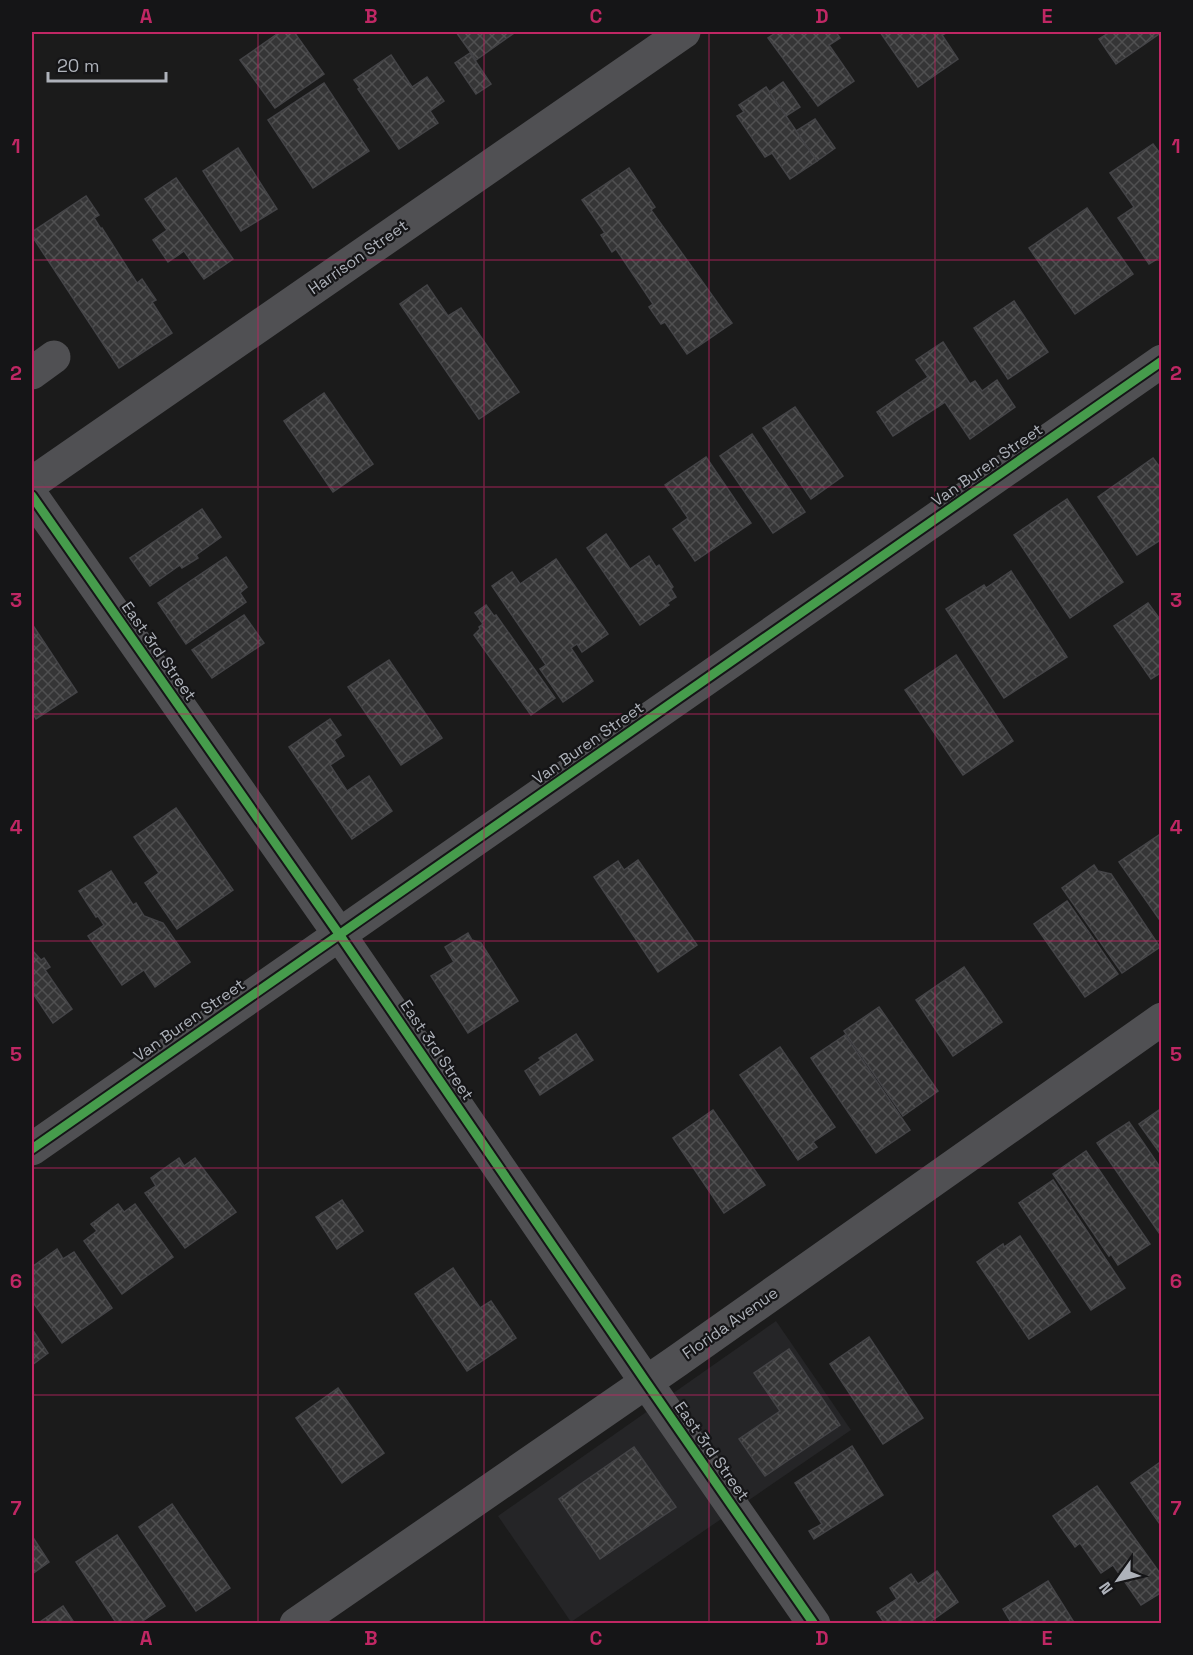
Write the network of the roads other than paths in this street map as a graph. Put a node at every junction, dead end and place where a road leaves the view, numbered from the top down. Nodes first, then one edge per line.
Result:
1 (684, 32) edge
2 (1161, 361) edge
3 (32, 483) edge
4 (32, 496) edge
5 (339, 934) junction
6 (1161, 1019) edge
7 (32, 1149) edge
8 (645, 1382) junction
9 (296, 1623) edge
10 (814, 1623) edge

1 - 3 street, Harrison Street
2 - 5 street, Van Buren Street
4 - 5 street, East 3rd Street
5 - 7 street, Van Buren Street
5 - 8 street, East 3rd Street
6 - 8 street, Florida Avenue
8 - 9 street, Florida Avenue
8 - 10 street, East 3rd Street

